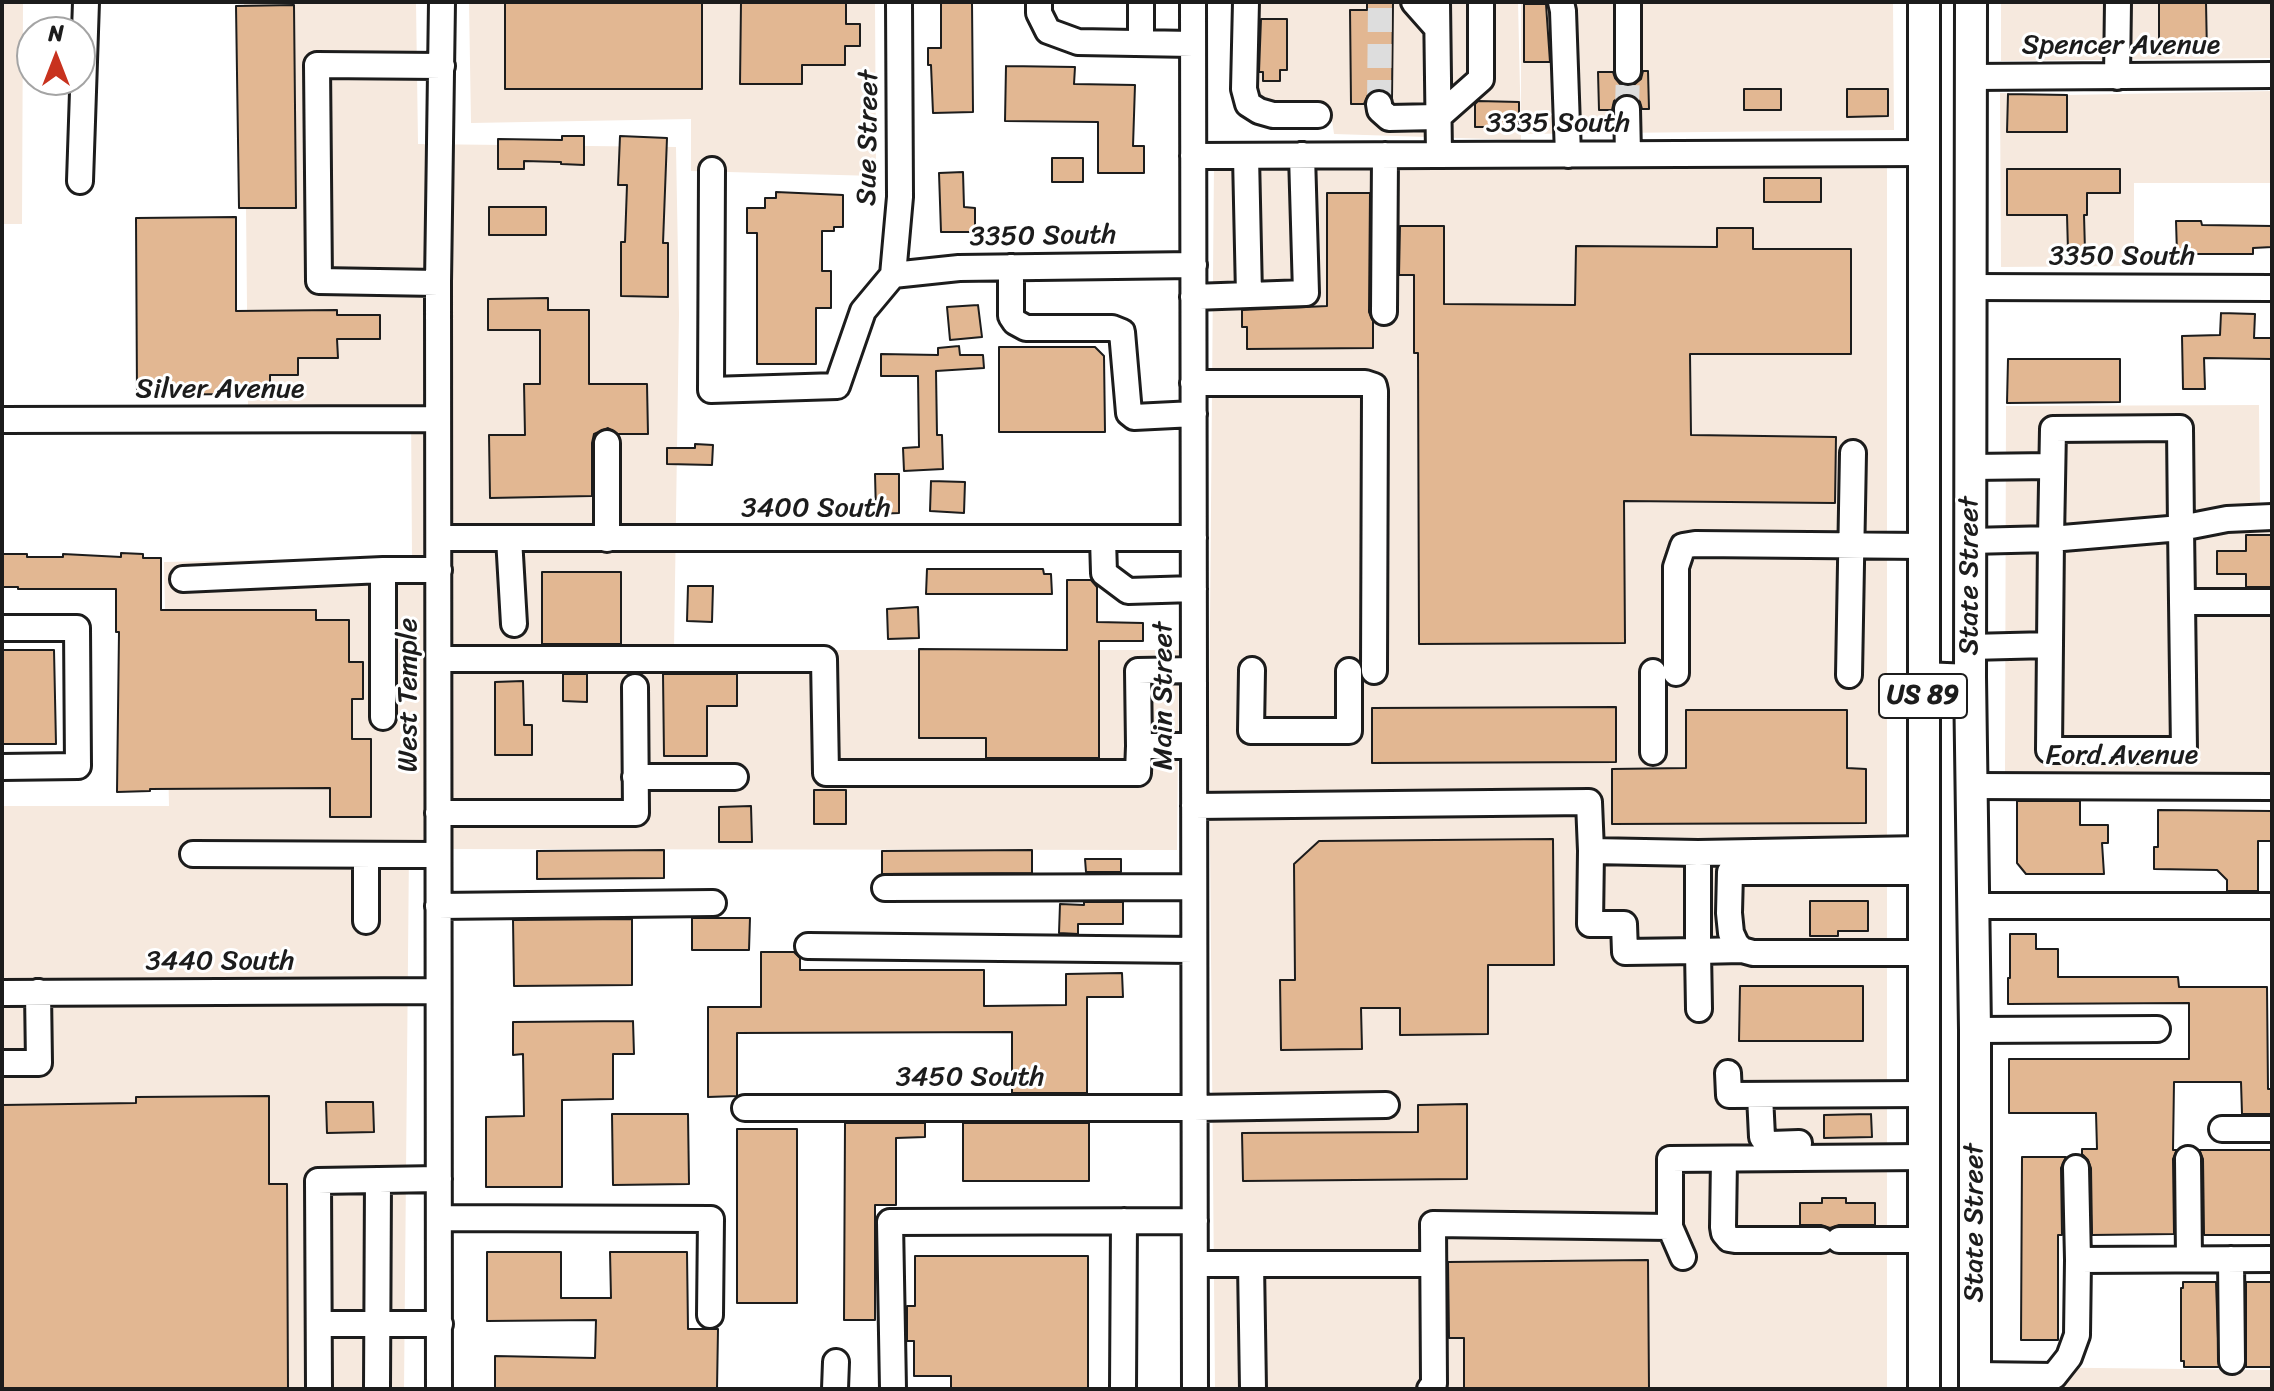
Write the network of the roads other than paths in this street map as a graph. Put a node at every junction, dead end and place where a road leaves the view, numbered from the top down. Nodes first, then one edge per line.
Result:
1 (86, 2) edge
2 (442, 2) edge
3 (899, 2) edge
4 (1039, 2) edge
5 (1141, 2) edge
6 (1193, 2) edge
7 (1246, 2) edge
8 (1414, 2) edge
9 (1437, 2) edge
10 (1481, 2) edge
11 (1561, 2) edge
12 (1628, 2) edge
13 (1924, 2) edge
14 (1971, 2) edge
15 (2118, 2) edge
16 (1437, 28) junction
17 (1141, 43) junction
18 (1193, 44) junction
19 (442, 66) junction
20 (1628, 71) tunnel mouth
21 (2272, 75) edge
22 (1971, 77) junction
23 (2117, 77) junction
24 (1379, 104) dead end
25 (1627, 109) tunnel mouth
26 (1318, 115) dead end
27 (1438, 117) junction
28 (1923, 153) junction
29 (1628, 154) junction
30 (1302, 155) junction
31 (1385, 155) junction
32 (1439, 155) junction
33 (1568, 155) junction
34 (1193, 156) junction
35 (1246, 156) junction
36 (712, 170) dead end
37 (80, 181) dead end
38 (1194, 265) junction
39 (1011, 267) junction
40 (893, 275) junction
41 (438, 283) junction
42 (1971, 287) junction
43 (2272, 288) edge
44 (1249, 295) junction
45 (1193, 297) junction
46 (1384, 312) dead end
47 (1193, 383) junction
48 (1194, 414) junction
49 (438, 419) junction
50 (2, 420) edge
51 (607, 443) dead end
52 (1853, 453) dead end
53 (2052, 466) junction
54 (1971, 467) junction
55 (2272, 517) edge
56 (2181, 528) junction
57 (439, 538) junction
58 (509, 538) junction
59 (1194, 538) junction
60 (607, 539) junction
61 (1103, 539) junction
62 (2051, 539) junction
63 (1970, 541) junction
64 (1851, 545) junction
65 (1923, 546) junction
66 (383, 570) junction
67 (439, 570) junction
68 (183, 579) dead end
69 (1194, 589) junction
70 (2182, 602) junction
71 (2272, 602) edge
72 (514, 624) dead end
73 (2, 628) edge
74 (2050, 645) junction
75 (1970, 647) junction
76 (439, 659) junction
77 (1194, 670) junction
78 (1252, 670) dead end
79 (1349, 671) dead end
80 (1374, 671) dead end
81 (1849, 675) dead end
82 (1923, 675) junction
83 (1970, 677) junction
84 (635, 687) dead end
85 (383, 717) dead end
86 (1139, 746) junction
87 (1194, 746) junction
88 (1653, 752) dead end
89 (2, 767) edge
90 (635, 777) junction
91 (735, 777) dead end
92 (1971, 786) junction
93 (2272, 787) edge
94 (1194, 806) junction
95 (438, 813) junction
96 (1591, 851) junction
97 (1698, 853) junction
98 (193, 854) dead end
99 (366, 855) junction
100 (438, 855) junction
101 (1923, 860) junction
102 (1751, 862) junction
103 (1194, 887) junction
104 (885, 888) dead end
105 (713, 903) dead end
106 (438, 906) junction
107 (1973, 906) junction
108 (2272, 906) edge
109 (366, 921) dead end
110 (808, 946) dead end
111 (1194, 950) junction
112 (1742, 950) junction
113 (1698, 951) junction
114 (1874, 953) junction
115 (1923, 953) junction
116 (438, 991) junction
117 (38, 992) junction
118 (2, 993) edge
119 (1699, 1009) dead end
120 (2157, 1029) dead end
121 (1975, 1030) junction
122 (2, 1063) edge
123 (1728, 1073) dead end
124 (1924, 1094) junction
125 (1760, 1095) junction
126 (1386, 1105) dead end
127 (745, 1108) dead end
128 (1194, 1108) junction
129 (2222, 1129) dead end
130 (2272, 1129) edge
131 (1924, 1149) junction
132 (1724, 1159) junction
133 (2188, 1159) dead end
134 (2076, 1168) dead end
135 (439, 1179) junction
136 (378, 1180) junction
137 (439, 1218) junction
138 (1124, 1221) junction
139 (1195, 1221) junction
140 (1670, 1227) junction
141 (1924, 1240) junction
142 (1683, 1257) dead end
143 (2189, 1259) junction
144 (2231, 1259) junction
145 (2272, 1259) edge
146 (2078, 1260) junction
147 (1195, 1264) junction
148 (1251, 1264) junction
149 (1433, 1264) junction
150 (710, 1315) dead end
151 (319, 1324) junction
152 (378, 1324) junction
153 (440, 1324) junction
154 (2232, 1361) dead end
155 (836, 1362) dead end
156 (1975, 1382) edge
157 (2053, 1382) edge
158 (319, 1389) edge
159 (377, 1389) edge
160 (439, 1389) edge
161 (835, 1389) edge
162 (893, 1389) edge
163 (1123, 1389) edge
164 (1195, 1389) edge
165 (1253, 1389) edge
166 (1430, 1389) edge
167 (1924, 1389) edge

1 - 37 street
2 - 19 street, West Temple
3 - 40 street, Sue Street
4 - 17 street
5 - 17 street
6 - 18 street, Main Street
7 - 26 street
8 - 16 street
9 - 16 street
10 - 27 street
11 - 33 street
12 - 20 street
13 - 28 main road, State Street / US 89
14 - 22 main road, State Street / US 89
15 - 23 street
16 - 27 street
17 - 18 street
18 - 34 street, Main Street
19 - 41 street, West Temple
19 - 41 street
21 - 23 street, Spencer Avenue
22 - 23 street, Spencer Avenue
22 - 42 main road, State Street / US 89
24 - 27 street
25 - 29 street
27 - 32 street
28 - 29 street, 3335 South
28 - 65 main road, State Street / US 89
29 - 33 street, 3335 South
30 - 31 street, 3335 South
30 - 35 street, 3335 South
30 - 44 street
31 - 32 street, 3335 South
31 - 46 street
32 - 33 street, 3335 South
34 - 35 street, 3335 South
34 - 38 street, Main Street
35 - 44 street
36 - 40 street
38 - 39 street, 3350 South
38 - 45 street, Main Street
39 - 40 street, 3350 South
39 - 48 street
41 - 49 street, West Temple
42 - 43 street, 3350 South
42 - 54 main road, State Street / US 89
44 - 45 street
45 - 47 street, Main Street
47 - 48 street, Main Street
47 - 80 street
48 - 59 street, Main Street
49 - 50 street, Silver Avenue
49 - 57 street, West Temple
51 - 60 street
52 - 64 street
53 - 54 street
53 - 56 street
53 - 62 street
54 - 63 main road, State Street / US 89
55 - 56 street
56 - 62 street
56 - 70 street
57 - 58 street, 3400 South
57 - 67 street, West Temple
58 - 60 street, 3400 South
58 - 72 street
59 - 61 street, 3400 South
59 - 69 street, Main Street
60 - 61 street, 3400 South
61 - 69 street
62 - 63 street
62 - 74 street
63 - 75 main road, State Street / US 89
64 - 65 street
64 - 81 street
64 - 88 street
65 - 82 main road, State Street / US 89
66 - 67 street
66 - 68 street
66 - 85 street
67 - 76 street, West Temple
69 - 77 street, Main Street
70 - 71 street
70 - 74 street
73 - 89 street
74 - 75 street
75 - 83 main road, State Street / US 89
76 - 86 street
76 - 95 street, West Temple
77 - 86 street
77 - 87 street, Main Street
78 - 79 street
82 - 83 street
82 - 101 main road, State Street / US 89
83 - 92 main road, State Street / US 89
84 - 90 street
86 - 87 street
87 - 94 street, Main Street
90 - 91 street
90 - 95 street
92 - 93 street, Ford Avenue
92 - 107 main road, State Street / US 89
94 - 96 street
94 - 103 street, Main Street
95 - 100 street, West Temple
96 - 97 street
96 - 113 street
97 - 102 street
97 - 113 street
98 - 99 street
99 - 100 street
99 - 109 street
100 - 106 street, West Temple
101 - 102 street
101 - 115 main road, State Street / US 89
102 - 112 street
102 - 114 street
103 - 104 street
103 - 111 street, Main Street
105 - 106 street
106 - 116 street, West Temple
107 - 108 street
107 - 121 main road, State Street / US 89
110 - 111 street
111 - 128 street, Main Street
112 - 113 street
112 - 114 street
113 - 119 street
114 - 115 street
115 - 124 main road, State Street / US 89
116 - 117 street, 3440 South
116 - 135 street, West Temple
117 - 118 street, 3440 South
117 - 122 street
120 - 121 street
121 - 156 main road, State Street / US 89
123 - 125 street
124 - 125 street
124 - 131 main road, State Street / US 89
125 - 131 street
126 - 128 street, 3450 South
127 - 128 street, 3450 South
128 - 139 street, Main Street
129 - 130 street
131 - 132 street
131 - 141 main road, State Street / US 89
132 - 140 street
132 - 141 street
133 - 143 street
134 - 146 street
135 - 136 street
135 - 137 street, West Temple
136 - 151 street
136 - 152 street
137 - 150 street
137 - 153 street, West Temple
138 - 139 street
138 - 162 street
138 - 163 street
139 - 147 street, Main Street
140 - 142 street
140 - 149 street
141 - 167 main road, State Street / US 89
143 - 144 street
143 - 146 street
144 - 145 street
144 - 154 street
146 - 157 street
147 - 148 street
147 - 164 street, Main Street
148 - 149 street
148 - 165 street
149 - 166 street
151 - 152 street
151 - 158 street
152 - 153 street
152 - 159 street
153 - 160 street, West Temple
155 - 161 street
156 - 157 street

